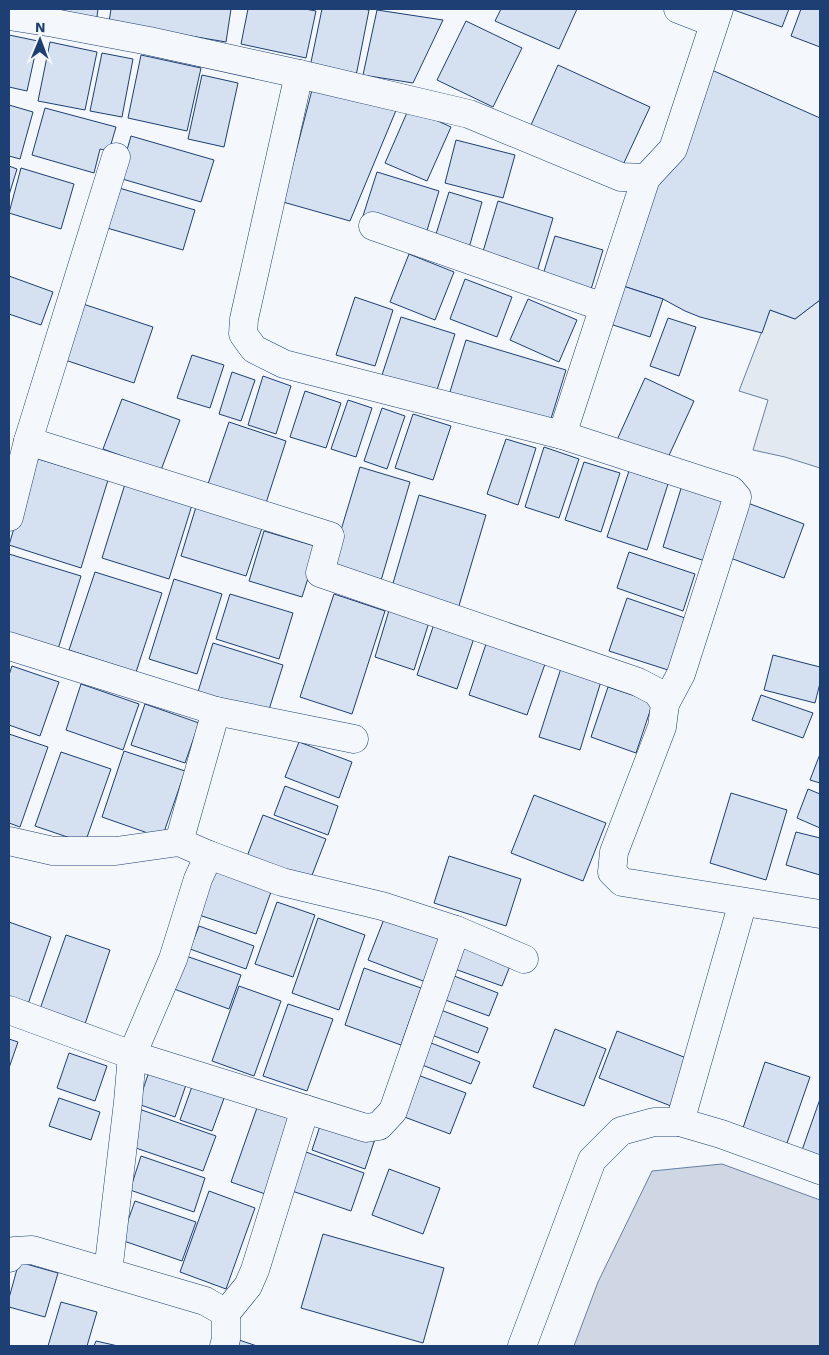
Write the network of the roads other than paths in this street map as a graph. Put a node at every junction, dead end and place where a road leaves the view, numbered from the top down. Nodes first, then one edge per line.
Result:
1 (678, 9) edge
2 (9, 16) edge
3 (717, 16) edge
4 (299, 74) junction
5 (116, 157) dead end
6 (646, 178) junction
7 (373, 226) dead end
8 (603, 308) junction
9 (562, 435) junction
10 (28, 441) junction
11 (9, 517) edge
12 (9, 646) edge
13 (665, 704) junction
14 (216, 711) junction
15 (354, 738) dead end
16 (9, 841) edge
17 (179, 842) junction
18 (209, 855) junction
19 (743, 902) junction
20 (820, 914) edge
21 (456, 930) junction
22 (524, 959) dead end
23 (9, 1010) edge
24 (132, 1055) junction
25 (305, 1110) junction
26 (680, 1122) junction
27 (820, 1170) edge
28 (9, 1258) edge
29 (108, 1272) junction
30 (226, 1313) junction
31 (224, 1346) edge
32 (522, 1346) edge

1 - 3 street
2 - 4 street
3 - 6 street
4 - 6 street
4 - 9 street
5 - 10 street
6 - 8 street
7 - 8 street
8 - 9 street
9 - 13 street
10 - 11 street
10 - 13 street
12 - 14 street
13 - 19 street
14 - 15 street
14 - 17 street
16 - 17 street
17 - 18 street
18 - 21 street
18 - 24 street
19 - 20 street
19 - 26 street
21 - 22 street
21 - 25 street
23 - 24 street
24 - 25 street
24 - 29 street
25 - 30 street
26 - 27 street
26 - 32 street
28 - 29 street
29 - 30 street
30 - 31 street

